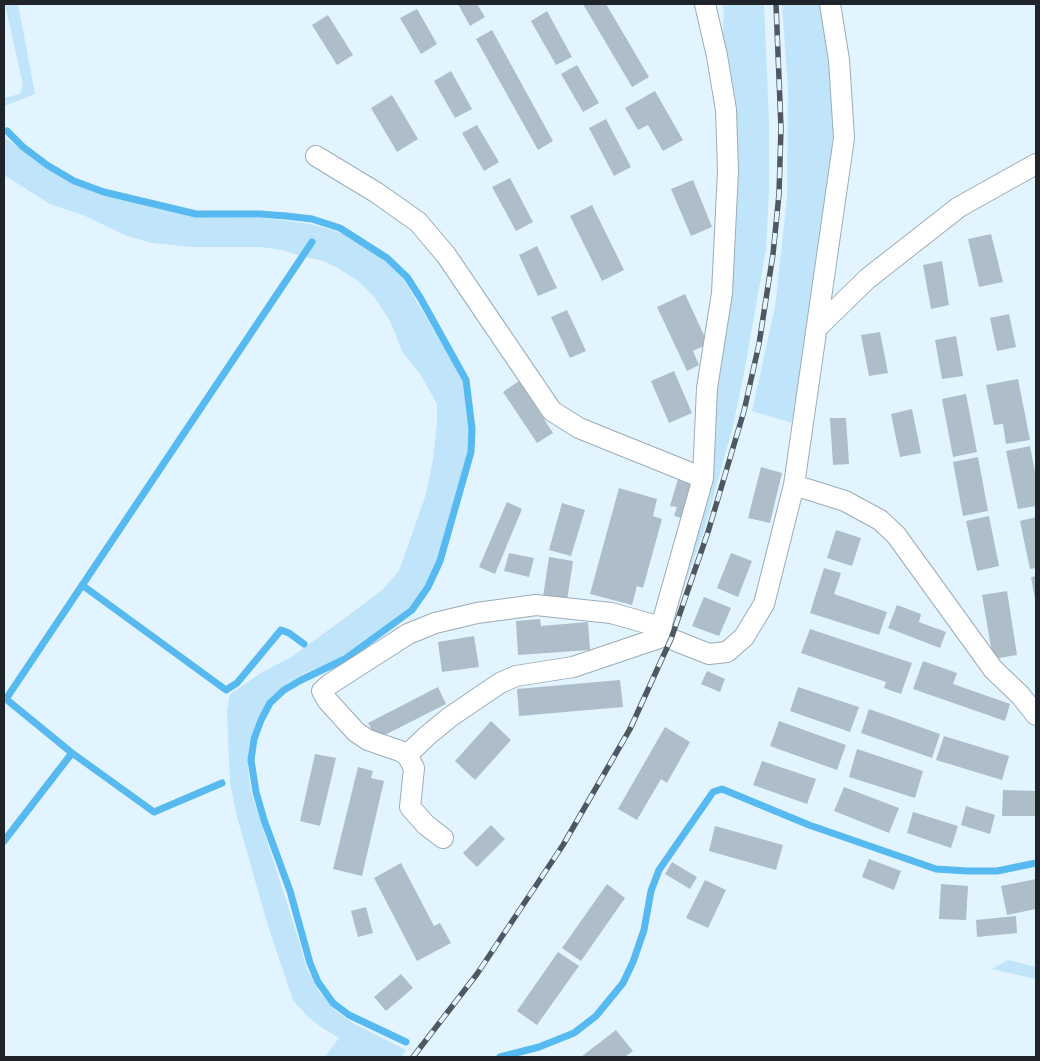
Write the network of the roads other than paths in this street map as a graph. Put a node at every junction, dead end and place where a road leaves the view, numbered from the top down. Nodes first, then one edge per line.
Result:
1 (704, 4) edge
2 (830, 4) edge
3 (316, 156) dead end
4 (1036, 164) edge
5 (818, 327) junction
6 (703, 478) junction
7 (794, 485) junction
8 (663, 632) junction
9 (1036, 715) edge
10 (407, 755) junction
11 (443, 838) dead end

1 - 6 street
2 - 5 street
3 - 6 street
4 - 5 street
5 - 7 street
6 - 8 street
7 - 8 street
7 - 9 street
8 - 10 street
8 - 10 street
10 - 11 street

